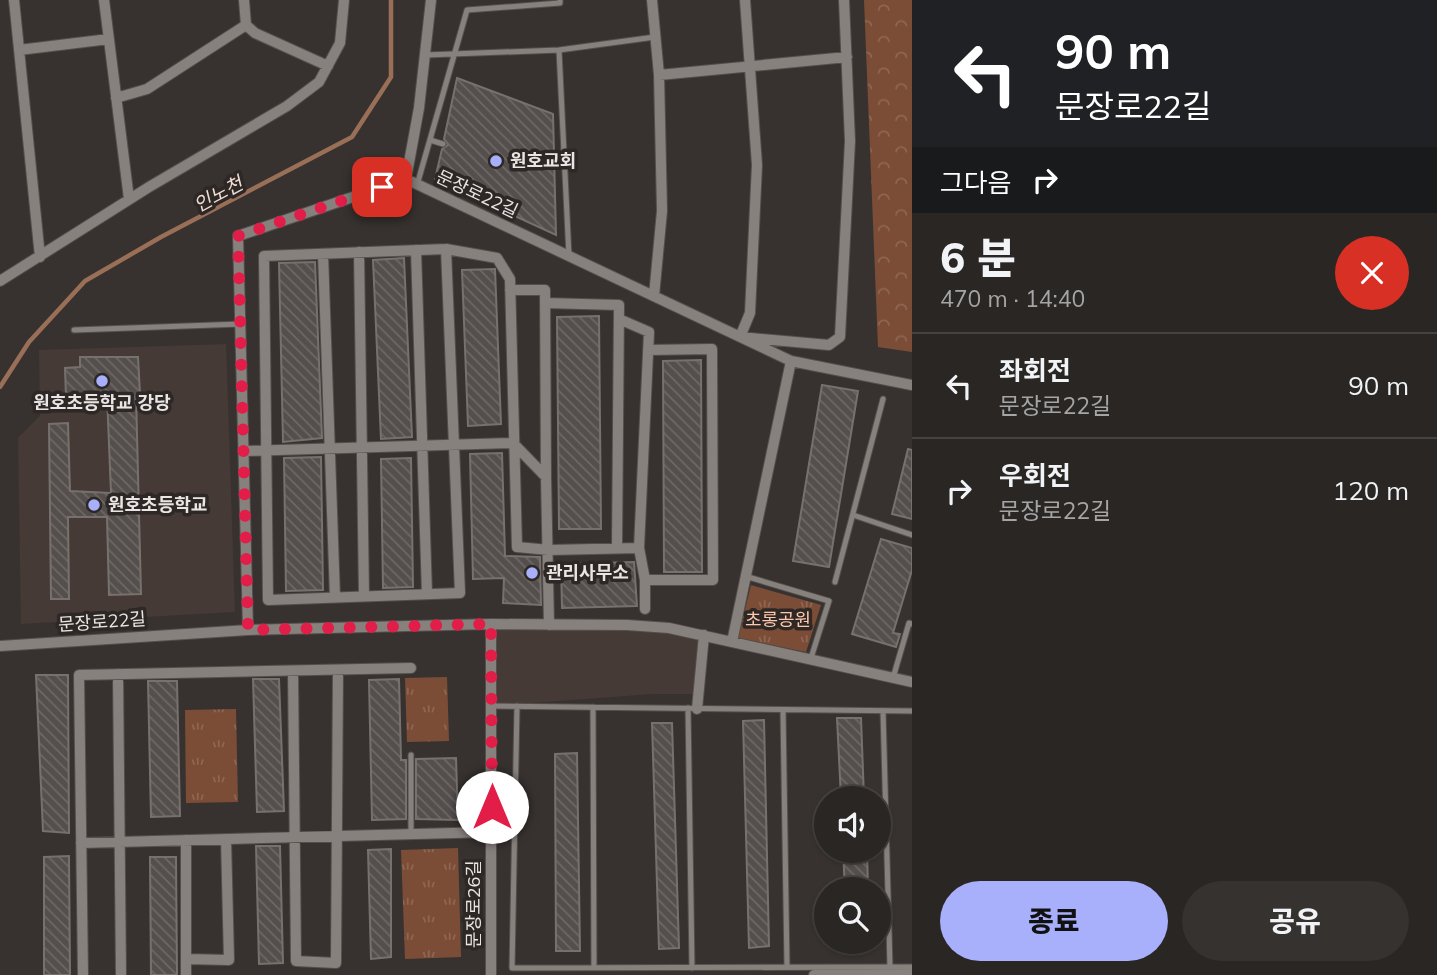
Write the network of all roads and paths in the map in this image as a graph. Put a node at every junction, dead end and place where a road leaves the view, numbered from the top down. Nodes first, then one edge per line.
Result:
1 (14, 0) edge
2 (104, 0) edge
3 (244, 0) edge
4 (344, 0) edge
5 (431, 0) edge
6 (560, 0) edge
7 (652, 0) edge
8 (745, 0) edge
9 (844, 0) edge
10 (246, 26) junction
11 (656, 37) junction
12 (108, 39) junction
13 (19, 50) junction
14 (559, 50) junction
15 (454, 53) junction
16 (425, 55) junction
17 (846, 57) junction
18 (328, 66) junction
19 (749, 69) junction
20 (659, 75) junction
21 (116, 98) junction
22 (430, 140) junction
23 (443, 144) dead end
24 (406, 180) junction
25 (417, 185) junction
26 (129, 200) junction
27 (446, 249) junction
28 (416, 250) junction
29 (359, 252) junction
30 (323, 254) junction
31 (569, 256) junction
32 (40, 257) junction
33 (3, 278) edge
34 (510, 290) junction
35 (654, 296) junction
36 (545, 303) junction
37 (619, 319) junction
38 (241, 324) junction
39 (74, 330) dead end
40 (740, 337) junction
41 (648, 350) junction
42 (791, 360) junction
43 (912, 385) edge
44 (883, 399) dead end
45 (513, 443) junction
46 (455, 444) junction
47 (424, 446) junction
48 (362, 447) junction
49 (331, 449) junction
50 (244, 451) junction
51 (264, 451) junction
52 (546, 477) junction
53 (853, 515) junction
54 (912, 536) edge
55 (617, 548) junction
56 (639, 548) junction
57 (549, 550) junction
58 (746, 576) junction
59 (645, 580) junction
60 (835, 582) dead end
61 (427, 594) junction
62 (364, 596) junction
63 (335, 597) junction
64 (645, 609) dead end
65 (491, 624) junction
66 (912, 624) edge
67 (549, 625) junction
68 (248, 630) junction
69 (704, 635) junction
70 (732, 642) junction
71 (0, 646) edge
72 (811, 660) junction
73 (411, 668) dead end
74 (338, 670) junction
75 (293, 671) junction
76 (118, 674) junction
77 (893, 678) junction
78 (912, 682) edge
79 (492, 706) junction
80 (517, 706) junction
81 (593, 707) junction
82 (693, 708) junction
83 (783, 710) junction
84 (883, 711) junction
85 (912, 711) edge
86 (411, 755) dead end
87 (492, 832) junction
88 (411, 834) junction
89 (337, 836) junction
90 (295, 837) junction
91 (226, 839) junction
92 (186, 840) junction
93 (120, 842) junction
94 (81, 843) junction
95 (186, 959) junction
96 (787, 967) junction
97 (890, 967) junction
98 (912, 967) edge
99 (594, 968) junction
100 (692, 968) junction
101 (912, 974) edge
102 (83, 975) edge
103 (121, 975) edge
104 (186, 975) edge
105 (491, 975) edge
106 (814, 975) edge

1 - 13 street
2 - 12 street
3 - 10 street
4 - 18 street
5 - 16 street
6 - 15 lane
7 - 11 street
8 - 19 street
9 - 17 street
10 - 18 street
10 - 21 street
11 - 14 lane
11 - 20 street
12 - 13 street
12 - 21 street
13 - 32 street
14 - 15 lane
14 - 31 lane
15 - 16 lane
15 - 22 lane
16 - 24 street
17 - 19 street
17 - 40 street
18 - 26 street
19 - 20 street
19 - 40 street
20 - 35 street
21 - 26 street
22 - 23 lane
22 - 25 lane
24 - 25 street, 문장로22길
24 - 38 street
25 - 31 street, 문장로22길
26 - 32 street
27 - 28 street
27 - 34 street
27 - 46 street
28 - 29 street
28 - 47 street
29 - 30 street
29 - 48 street
30 - 49 street
30 - 51 street
31 - 35 street, 문장로22길
32 - 33 street
34 - 36 street
34 - 45 street
35 - 40 street, 문장로22길
36 - 37 street
36 - 52 street
37 - 41 street
37 - 55 street
38 - 39 lane
38 - 50 street
40 - 42 street, 문장로22길
41 - 56 street
41 - 59 street
42 - 43 street, 문장로22길
42 - 58 street
44 - 53 lane
45 - 46 street
45 - 52 street
45 - 57 street
46 - 47 street
46 - 61 street
47 - 48 street
47 - 61 street
48 - 49 street
48 - 62 street
49 - 51 street
49 - 63 street
50 - 51 street
50 - 68 street
51 - 63 street
52 - 57 street
53 - 54 lane
53 - 60 lane
55 - 56 street
55 - 57 street
56 - 59 street
57 - 67 street
58 - 70 street
58 - 72 lane
59 - 64 street
61 - 62 street
62 - 63 street
65 - 67 street, 문장로22길
65 - 68 street, 문장로22길
65 - 79 street, 문장로26길
66 - 77 lane
67 - 69 street, 문장로22길
68 - 71 street, 문장로22길
69 - 70 street, 문장로22길
69 - 82 street
70 - 72 street, 문장로22길
72 - 77 street, 문장로22길
73 - 74 street
74 - 75 street
74 - 89 street
75 - 76 street
75 - 90 street
76 - 93 street
76 - 94 street
77 - 78 street, 문장로22길
79 - 80 lane
79 - 87 street, 문장로26길
80 - 81 lane
80 - 99 lane
81 - 82 lane
81 - 99 lane
82 - 83 lane
82 - 100 lane
83 - 84 lane
83 - 96 lane
84 - 85 lane
84 - 97 lane
86 - 88 lane
87 - 88 street
87 - 105 street, 문장로26길
88 - 89 street
89 - 90 street
89 - 90 street
90 - 91 street
91 - 92 street
91 - 95 street
92 - 93 street
92 - 95 street
93 - 94 street
93 - 103 street
94 - 102 street
95 - 104 street
96 - 97 lane
96 - 100 lane
97 - 98 lane
99 - 100 lane
101 - 106 street

